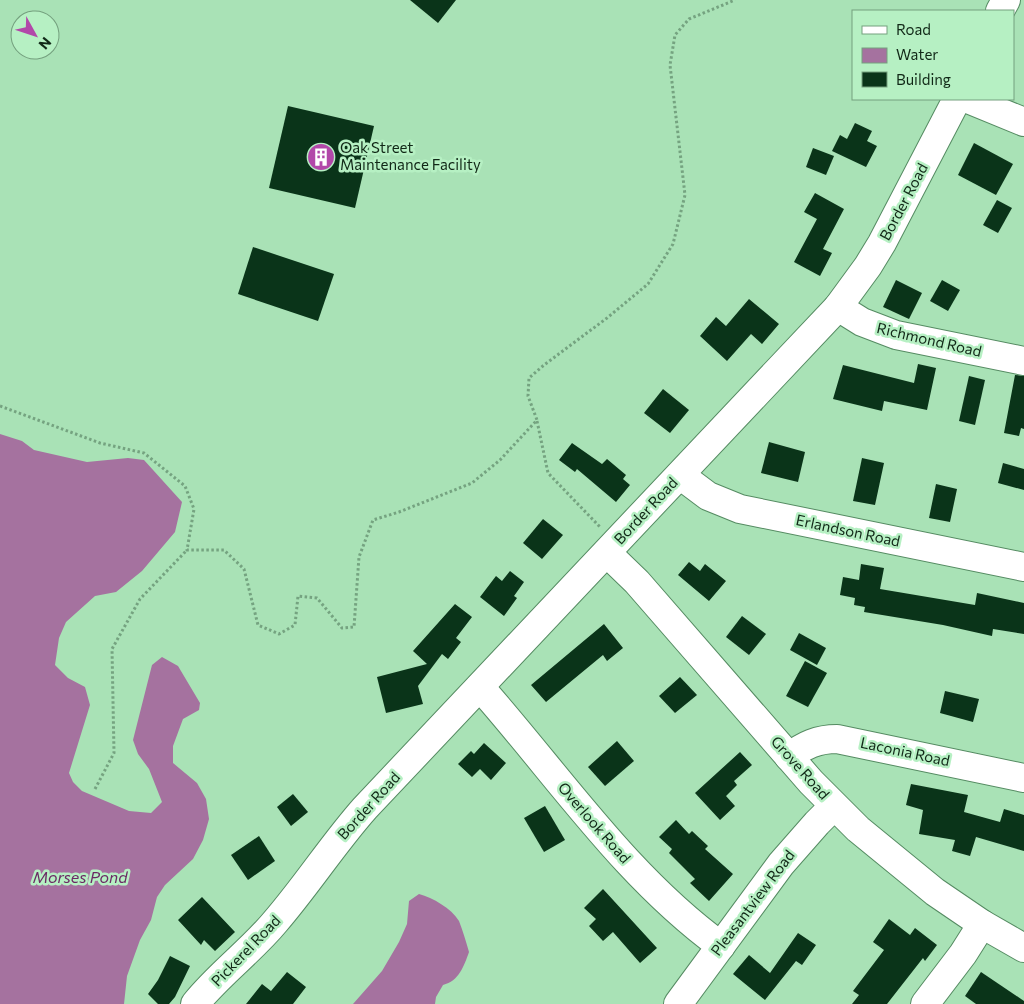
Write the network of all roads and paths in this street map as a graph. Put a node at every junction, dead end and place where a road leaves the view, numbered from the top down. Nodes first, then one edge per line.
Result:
1 (735, 0) edge
2 (956, 100) edge
3 (970, 100) edge
4 (1024, 122) edge
5 (838, 307) junction
6 (1024, 361) edge
7 (0, 406) edge
8 (537, 420) junction
9 (680, 475) junction
10 (612, 548) junction
11 (187, 550) junction
12 (1024, 567) edge
13 (480, 687) junction
14 (789, 757) junction
15 (1024, 778) edge
16 (94, 789) dead end
17 (834, 806) junction
18 (296, 896) joint
19 (982, 924) junction
20 (721, 946) junction
21 (1024, 948) edge
22 (195, 1004) edge
23 (678, 1004) edge
24 (925, 1004) edge

1 - 8 path
2 - 5 street, Border Road
3 - 4 street
5 - 6 street, Richmond Road
5 - 9 street, Border Road
7 - 11 path
8 - 10 path
8 - 11 path
9 - 10 street, Border Road
9 - 12 street, Erlandson Road
10 - 13 street, Border Road
10 - 14 street, Grove Road
11 - 16 path
13 - 18 street, Border Road
13 - 20 street, Overlook Road
14 - 15 street, Laconia Road
14 - 17 street, Grove Road
17 - 19 street, Grove Road
17 - 20 street, Pleasantview Road
18 - 22 street, Pickerel Road
19 - 21 street, Grove Road
19 - 24 street
20 - 23 street, Pleasantview Road

